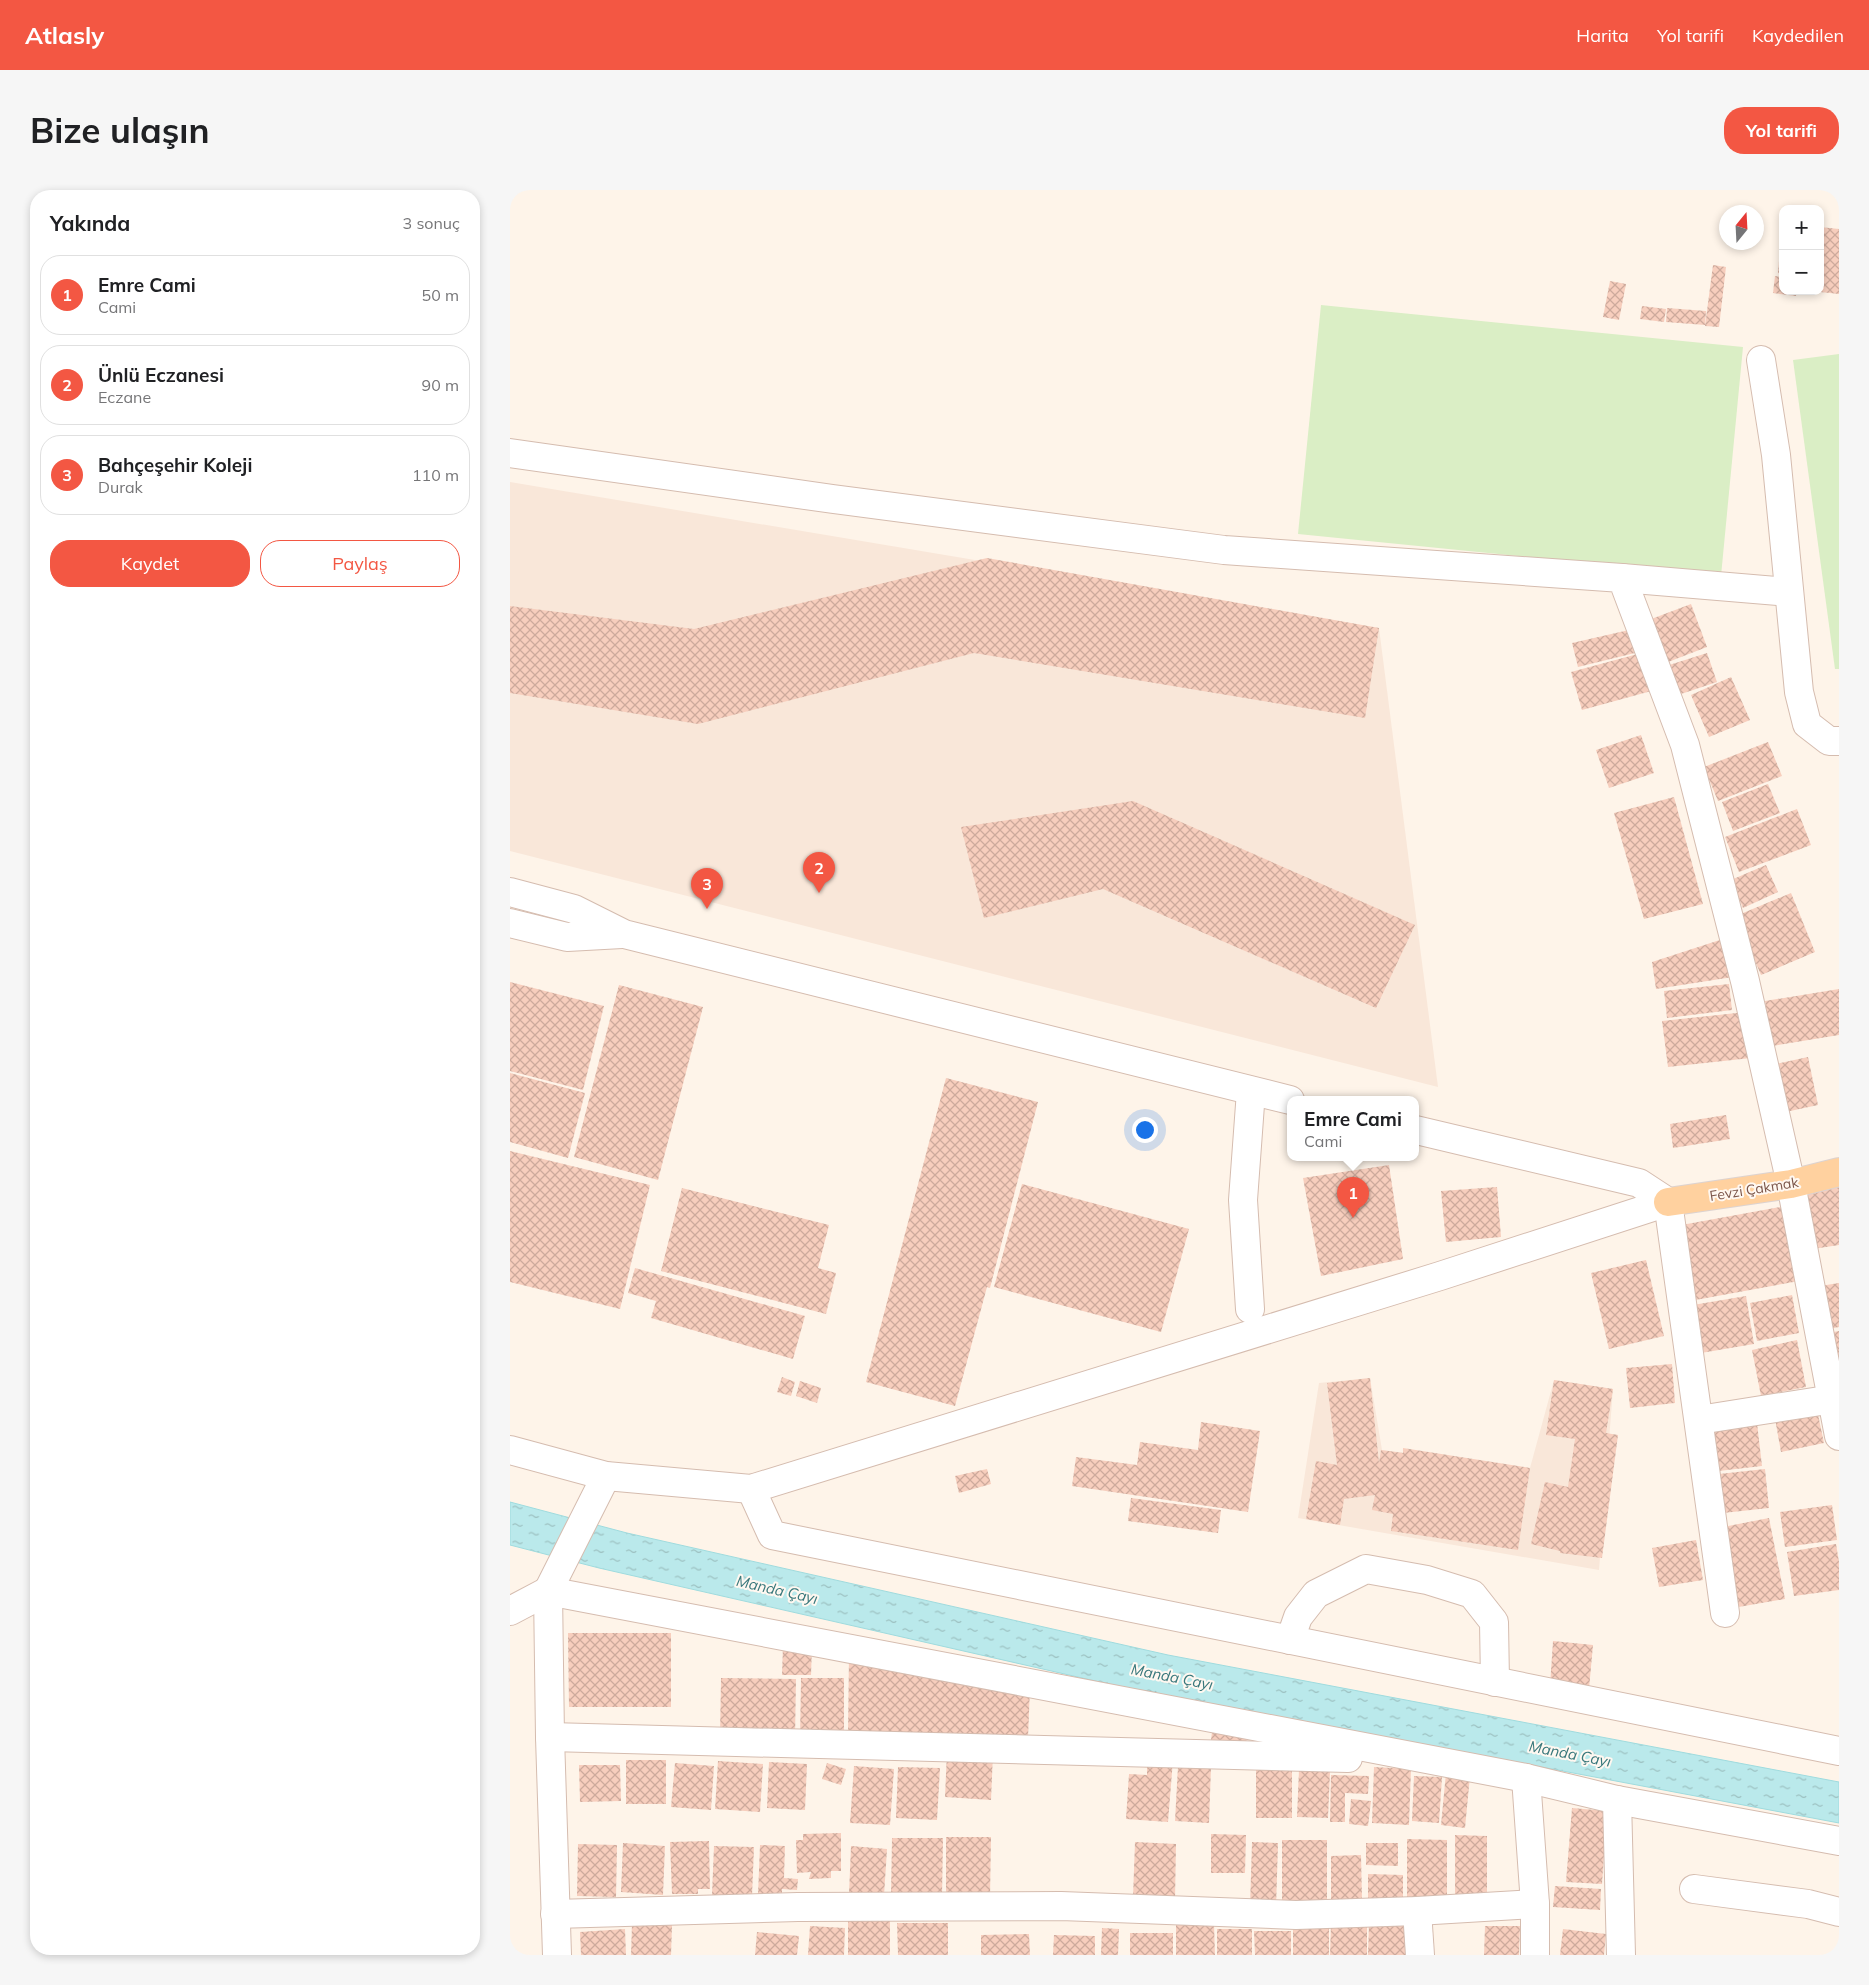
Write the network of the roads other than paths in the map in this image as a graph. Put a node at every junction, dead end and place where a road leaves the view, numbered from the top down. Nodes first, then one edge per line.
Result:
1 (1761, 360) dead end
2 (510, 453) edge
3 (1622, 578) junction
4 (1789, 592) junction
5 (1839, 741) edge
6 (510, 892) edge
7 (510, 923) edge
8 (624, 934) junction
9 (1251, 1091) junction
10 (1287, 1099) edge
11 (1419, 1131) edge
12 (1839, 1172) edge
13 (1791, 1184) junction
14 (1668, 1202) junction
15 (1250, 1309) dead end
16 (1836, 1398) edge
17 (1699, 1420) junction
18 (1839, 1436) edge
19 (510, 1450) edge
20 (606, 1476) junction
21 (752, 1489) junction
22 (548, 1591) junction
23 (510, 1610) edge
24 (1725, 1613) dead end
25 (1290, 1640) junction
26 (1495, 1682) junction
27 (550, 1737) junction
28 (1839, 1751) edge
29 (1430, 1760) junction
30 (1526, 1778) junction
31 (1617, 1800) junction
32 (1839, 1841) edge
33 (1694, 1888) dead end
34 (1535, 1904) junction
35 (1417, 1911) junction
36 (1839, 1912) edge
37 (555, 1914) junction
38 (557, 1955) edge
39 (1420, 1955) edge
40 (1535, 1955) edge
41 (1621, 1955) edge

1 - 4 street
2 - 3 street
3 - 4 street
3 - 13 street
4 - 5 street
6 - 8 street
7 - 8 street
8 - 9 street
9 - 10 street
9 - 15 street
11 - 14 street
12 - 13 main road, Fevzi Çakmak
13 - 14 main road, Fevzi Çakmak
13 - 16 street
14 - 17 street
14 - 21 street
16 - 17 street
16 - 18 street
17 - 24 street
19 - 20 street
20 - 21 street
20 - 22 street
21 - 25 street
22 - 23 street
22 - 27 street
22 - 29 street
25 - 26 street
25 - 26 street
26 - 28 street
27 - 29 street
27 - 37 street
29 - 30 street
30 - 31 street
30 - 34 street
31 - 32 street
31 - 41 street
33 - 36 street
34 - 35 street
34 - 40 street
35 - 37 street
35 - 39 street
37 - 38 street

